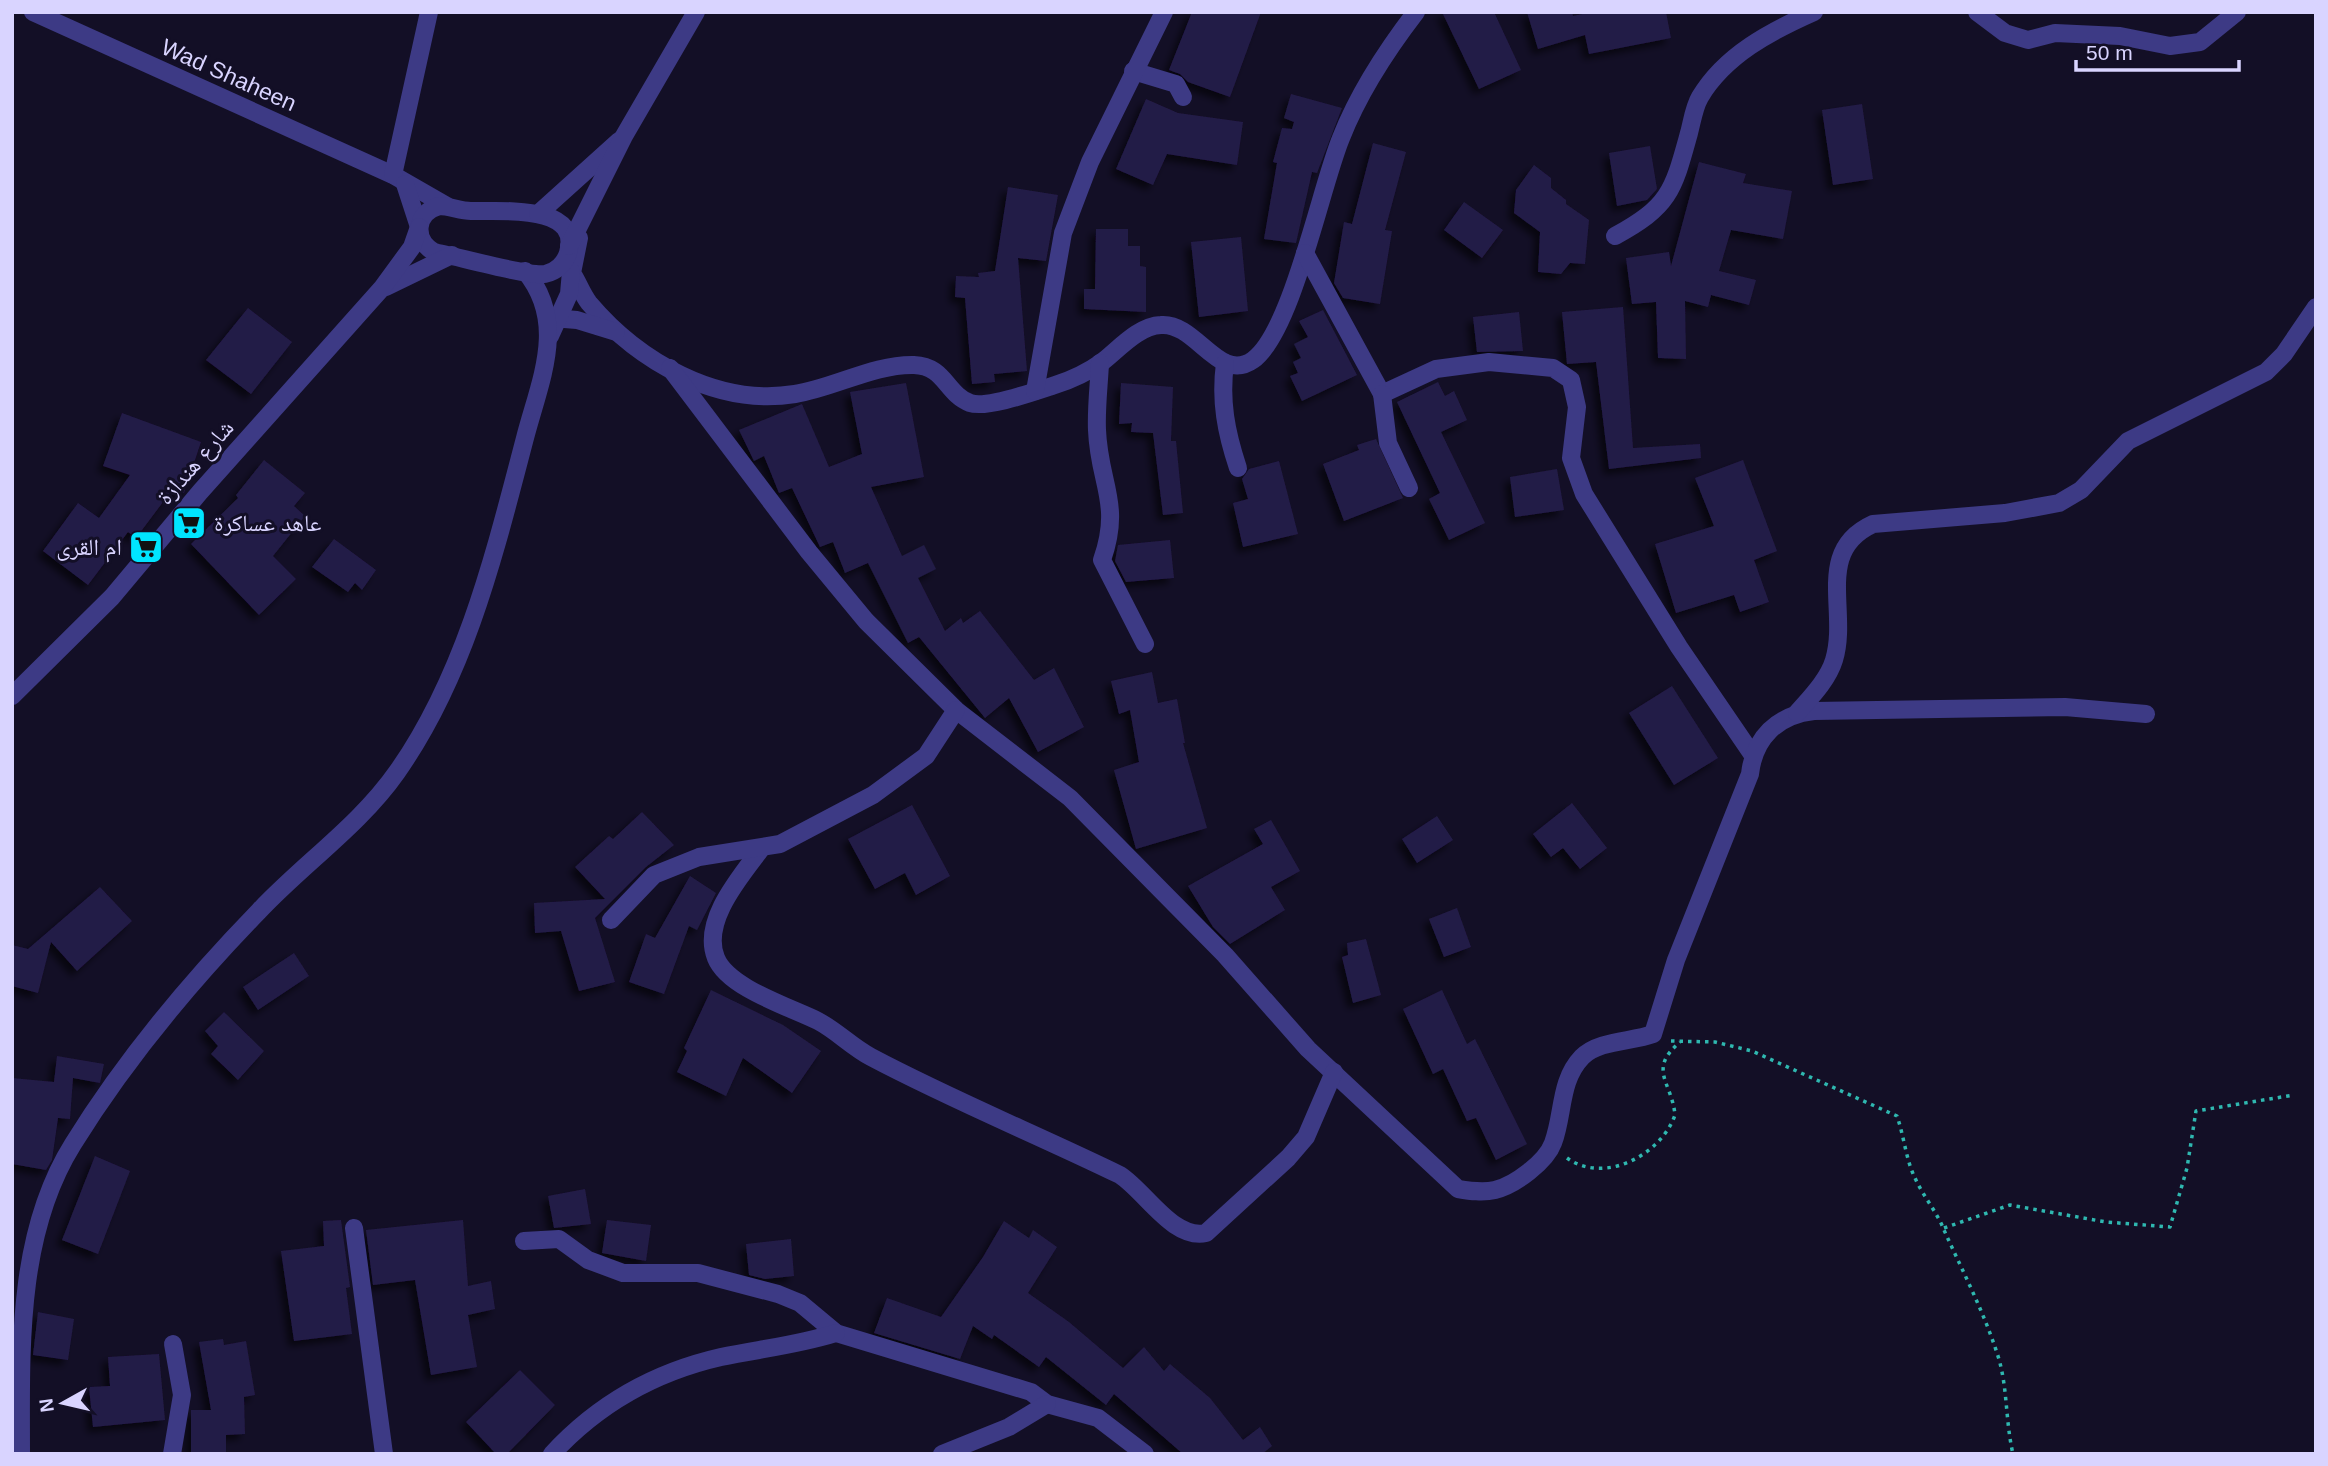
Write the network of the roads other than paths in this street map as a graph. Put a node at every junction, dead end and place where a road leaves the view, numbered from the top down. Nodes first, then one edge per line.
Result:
1 (33, 12) edge
2 (429, 12) edge
3 (696, 12) edge
4 (1164, 12) edge
5 (1416, 12) edge
6 (1814, 12) edge
7 (1977, 12) edge
8 (2237, 12) edge
9 (1133, 71) junction
10 (1183, 97) dead end
11 (624, 136) junction
12 (399, 180) junction
13 (454, 208) junction
14 (533, 214) junction
15 (583, 222) junction
16 (419, 227) junction
17 (1615, 236) dead end
18 (569, 246) junction
19 (1305, 253) junction
20 (449, 255) junction
21 (525, 271) junction
22 (572, 273) junction
23 (382, 288) junction
24 (2316, 307) edge
25 (554, 317) junction
26 (616, 332) junction
27 (1100, 363) junction
28 (1225, 363) junction
29 (670, 368) junction
30 (1035, 391) junction
31 (1382, 394) junction
32 (1238, 468) dead end
33 (1409, 488) dead end
34 (1145, 644) dead end
35 (12, 696) edge
36 (956, 710) junction
37 (1797, 713) junction
38 (2146, 714) dead end
39 (1752, 754) junction
40 (761, 849) junction
41 (611, 920) dead end
42 (1334, 1072) junction
43 (354, 1228) dead end
44 (524, 1241) dead end
45 (836, 1333) junction
46 (173, 1344) dead end
47 (1047, 1404) junction
48 (21, 1454) edge
49 (172, 1454) edge
50 (384, 1454) edge
51 (552, 1454) edge
52 (942, 1454) edge
53 (1145, 1454) edge

1 - 12 street, Wad Shaheen
2 - 12 street
3 - 11 street
4 - 9 street
5 - 19 street
6 - 17 street
7 - 8 street
9 - 10 street
9 - 30 street
11 - 14 street
11 - 15 street
12 - 13 street, Wad Shaheen
12 - 16 street
13 - 14 street
13 - 16 street
14 - 18 street
15 - 18 street
15 - 22 street
16 - 20 street
16 - 23 street, شارع هندازة
18 - 21 street
18 - 22 street
19 - 28 street
19 - 31 street
20 - 21 street
20 - 23 street, شارع هندازة
21 - 25 street
22 - 25 street
22 - 26 street
23 - 35 street, شارع هندازة
24 - 37 street
25 - 26 street
25 - 48 street
26 - 29 street
27 - 28 street
27 - 30 street
27 - 34 street
28 - 32 street
29 - 30 street
29 - 36 street
31 - 33 street
31 - 39 street
36 - 40 street
36 - 42 street
37 - 38 street
37 - 39 street
39 - 42 street
40 - 41 street
40 - 42 street
43 - 50 street
44 - 45 street
45 - 47 street
45 - 51 street
46 - 49 street
47 - 52 street
47 - 53 street

